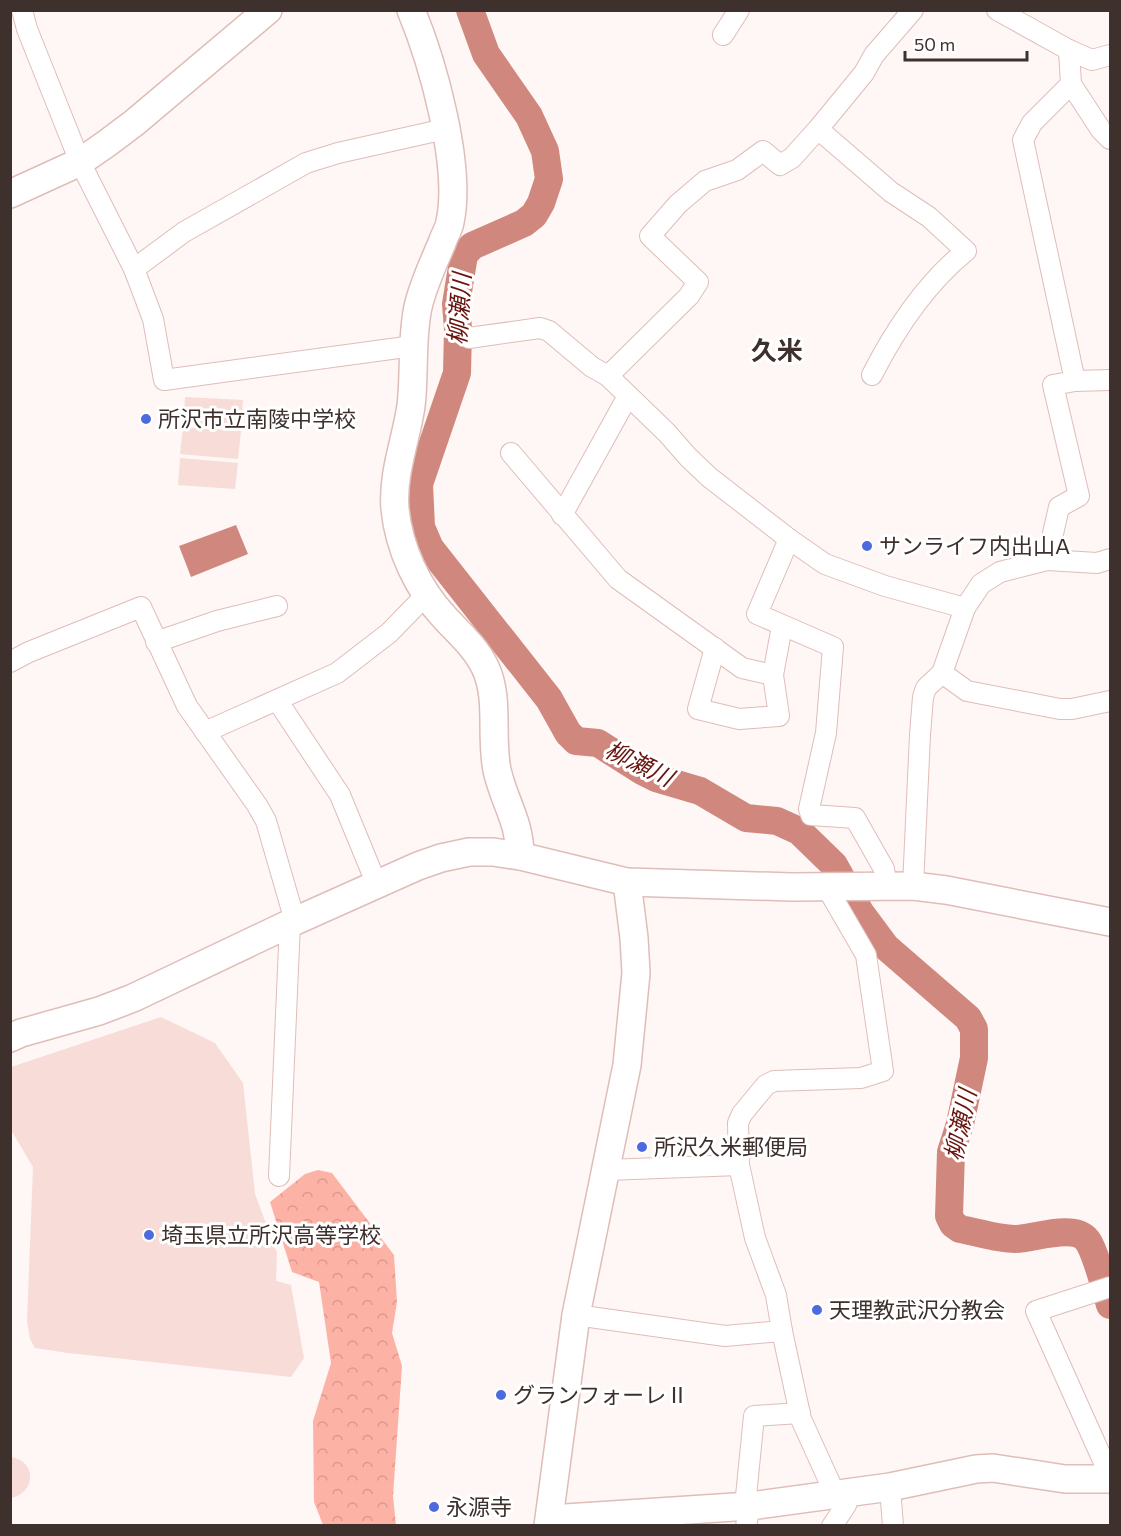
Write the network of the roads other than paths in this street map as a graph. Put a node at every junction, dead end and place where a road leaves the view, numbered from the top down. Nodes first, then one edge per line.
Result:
1 (22, 10) edge
2 (267, 10) edge
3 (411, 10) edge
4 (739, 10) edge
5 (913, 10) edge
6 (997, 10) edge
7 (723, 35) dead end
8 (1069, 50) junction
9 (1110, 55) edge
10 (1071, 84) junction
11 (445, 129) junction
12 (818, 129) junction
13 (1110, 139) edge
14 (80, 162) junction
15 (10, 194) edge
16 (134, 269) junction
17 (469, 338) dead end
18 (412, 346) junction
19 (872, 375) dead end
20 (608, 376) junction
21 (1110, 380) edge
22 (1074, 381) junction
23 (628, 396) junction
24 (511, 453) dead end
25 (561, 515) junction
26 (789, 539) junction
27 (1110, 559) edge
28 (1047, 560) junction
29 (426, 595) junction
30 (277, 606) dead end
31 (965, 608) junction
32 (782, 626) junction
33 (156, 642) junction
34 (715, 648) junction
35 (10, 662) edge
36 (942, 673) junction
37 (773, 675) junction
38 (277, 700) junction
39 (1110, 701) edge
40 (205, 732) junction
41 (520, 856) junction
42 (627, 882) junction
43 (377, 885) junction
44 (829, 886) junction
45 (889, 886) junction
46 (292, 922) junction
47 (1110, 922) edge
48 (10, 1038) edge
49 (739, 1165) junction
50 (607, 1170) junction
51 (279, 1176) dead end
52 (1110, 1287) edge
53 (576, 1316) junction
54 (782, 1331) junction
55 (800, 1413) junction
56 (1110, 1478) edge
57 (890, 1487) junction
58 (843, 1493) junction
59 (747, 1512) edge
60 (549, 1522) edge
61 (832, 1526) edge
62 (893, 1526) edge

1 - 14 street
2 - 14 street
3 - 11 street
4 - 7 street
5 - 12 street
6 - 8 street
8 - 9 street
8 - 10 street
10 - 13 street
10 - 22 street
11 - 16 street
11 - 18 street
12 - 19 street
12 - 20 street
14 - 15 street
14 - 16 street
16 - 18 street
17 - 20 street
18 - 29 street
20 - 23 street
21 - 22 street
22 - 28 street
23 - 25 street
23 - 26 street
24 - 25 street
25 - 34 street
26 - 31 street
26 - 32 street
27 - 28 street
28 - 31 street
29 - 38 street
29 - 41 street
30 - 33 street
31 - 36 street
32 - 37 street
32 - 45 street
33 - 35 street
33 - 40 street
34 - 37 street
34 - 37 street
36 - 39 street
36 - 45 street
38 - 40 street
38 - 43 street
40 - 46 street
41 - 42 street
41 - 43 street
42 - 44 street
42 - 50 street
43 - 46 street
44 - 45 street
44 - 49 street
45 - 47 street
46 - 48 street
46 - 51 street
49 - 50 street
49 - 54 street
50 - 53 street
52 - 56 street
53 - 54 street
53 - 60 street
54 - 55 street
55 - 58 street
55 - 59 street
56 - 57 street
57 - 58 street
57 - 62 street
58 - 59 street
58 - 61 street
59 - 60 street

